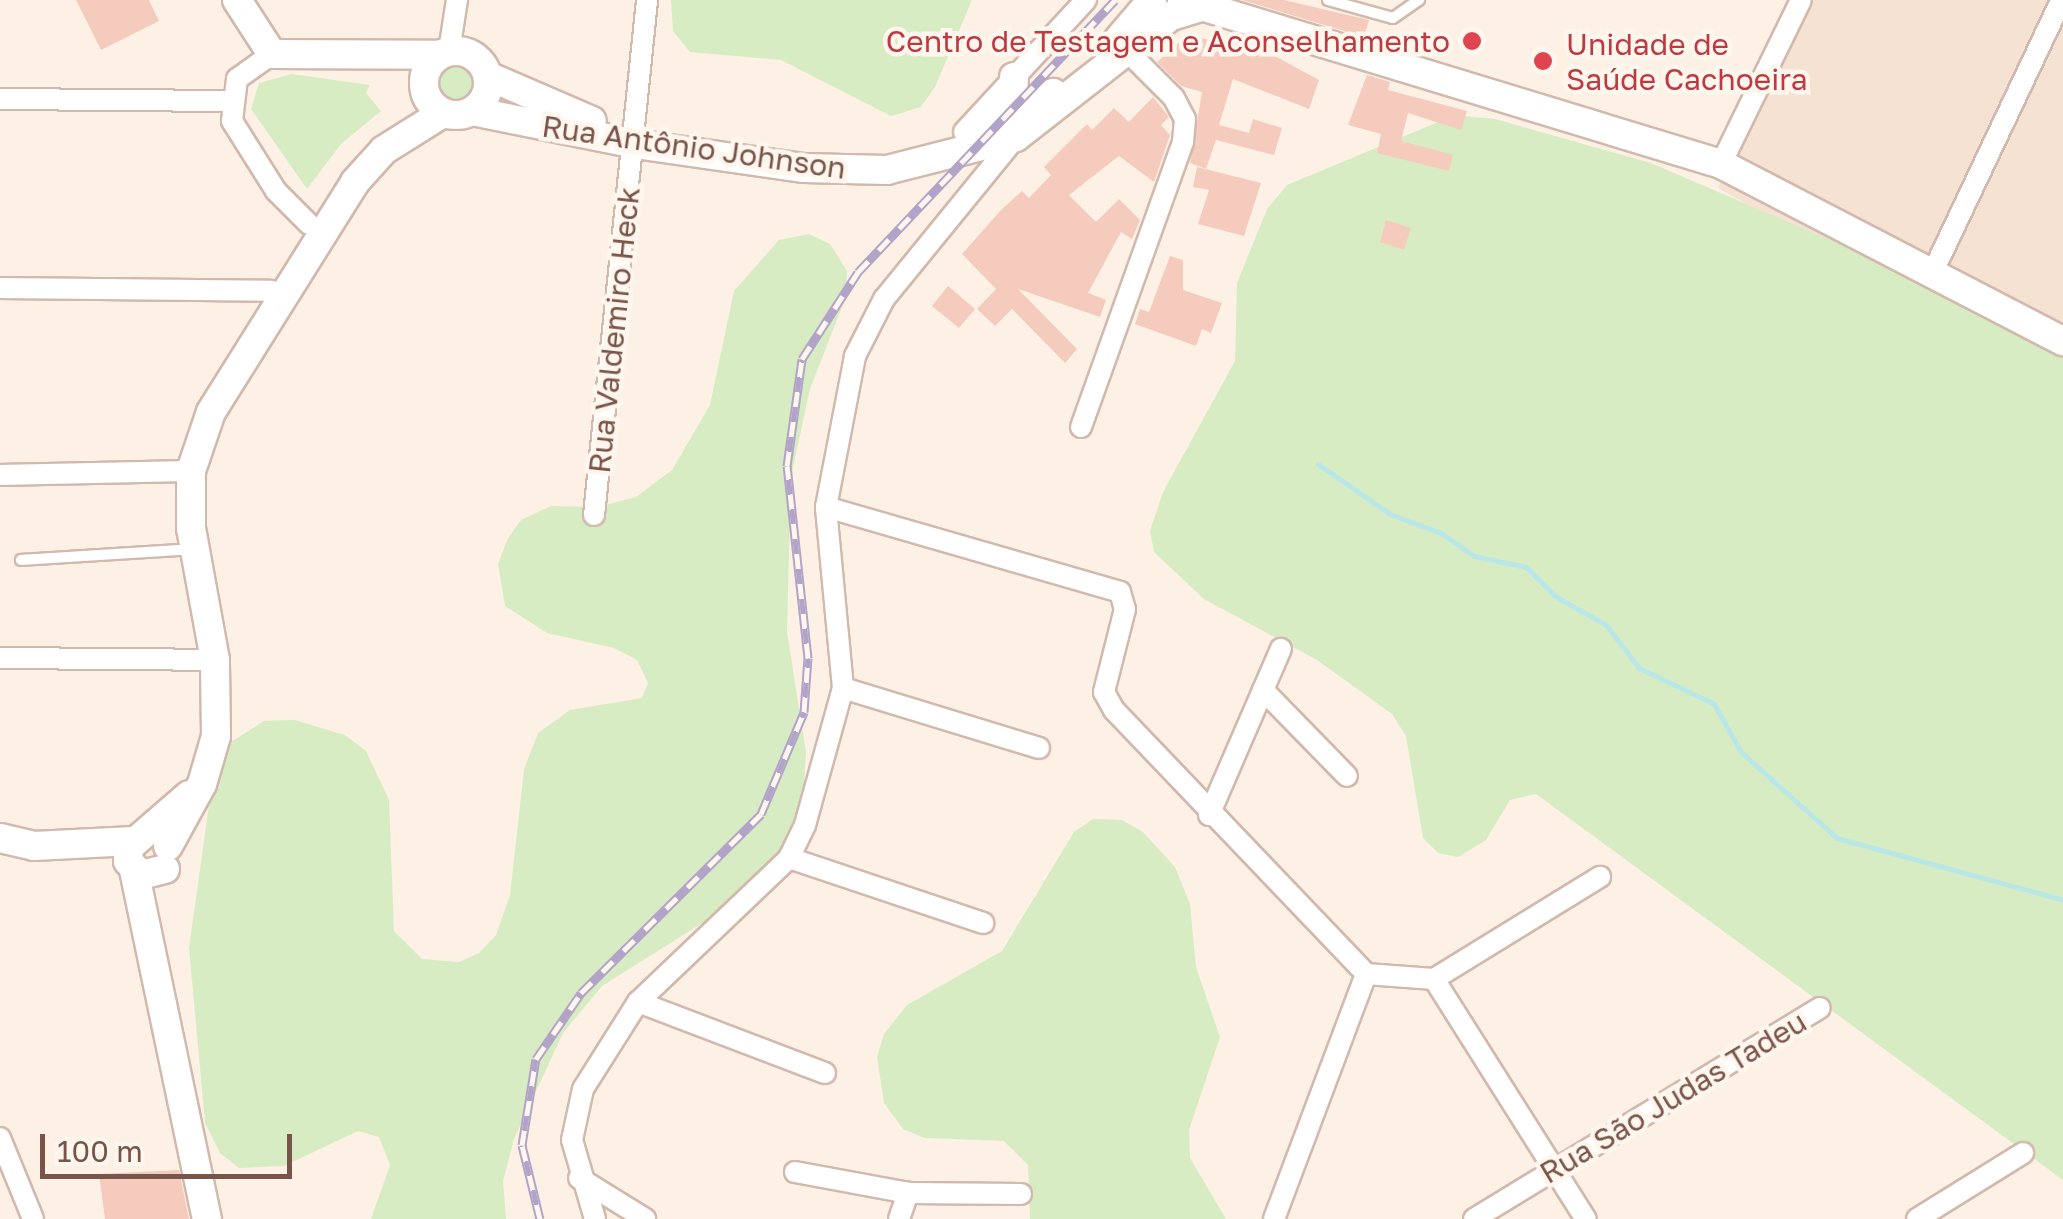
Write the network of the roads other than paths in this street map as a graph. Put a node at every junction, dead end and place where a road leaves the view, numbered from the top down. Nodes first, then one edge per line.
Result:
1 (237, 0) edge
2 (248, 0) edge
3 (457, 0) edge
4 (647, 0) edge
5 (1086, 0) edge
6 (1152, 0) edge
7 (1223, 0) edge
8 (1328, 0) edge
9 (1420, 0) edge
10 (1801, 0) edge
11 (2061, 1) edge
12 (1197, 2) edge
13 (1243, 24) junction
14 (1123, 47) junction
15 (304, 52) junction
16 (444, 53) junction
17 (272, 54) junction
18 (381, 57) junction
19 (488, 76) junction
20 (1005, 86) junction
21 (431, 97) junction
22 (0, 99) edge
23 (231, 101) junction
24 (1028, 108) junction
25 (472, 111) junction
26 (635, 137) junction
27 (1016, 137) junction
28 (971, 140) junction
29 (1721, 164) junction
30 (976, 191) junction
31 (309, 224) junction
32 (1932, 276) junction
33 (0, 288) edge
34 (276, 301) junction
35 (2063, 341) edge
36 (1082, 426) dead end
37 (191, 471) junction
38 (0, 475) edge
39 (826, 506) junction
40 (594, 515) dead end
41 (195, 549) junction
42 (20, 560) dead end
43 (1281, 649) dead end
44 (0, 658) edge
45 (215, 660) junction
46 (843, 688) junction
47 (1263, 690) junction
48 (1039, 748) dead end
49 (1347, 776) dead end
50 (202, 784) junction
51 (1209, 815) junction
52 (0, 838) edge
53 (134, 854) junction
54 (166, 858) junction
55 (789, 858) junction
56 (1600, 877) dead end
57 (983, 923) dead end
58 (150, 953) junction
59 (1366, 974) junction
60 (1434, 979) junction
61 (638, 1002) junction
62 (1820, 1008) dead end
63 (825, 1074) dead end
64 (0, 1138) edge
65 (2023, 1153) dead end
66 (1556, 1167) junction
67 (796, 1172) dead end
68 (579, 1178) junction
69 (908, 1193) junction
70 (1021, 1194) dead end
71 (207, 1218) edge
72 (33, 1219) edge
73 (594, 1219) edge
74 (646, 1219) edge
75 (899, 1219) edge
76 (1274, 1219) edge
77 (1474, 1219) edge
78 (1586, 1219) edge
79 (1917, 1219) edge

1 - 17 main road
2 - 15 main road
3 - 16 street
4 - 26 street, Rua Valdemiro Heck
5 - 20 street
6 - 14 main road
7 - 13 main road
8 - 9 lane
10 - 29 street
11 - 32 street
12 - 13 main road
12 - 14 main road
13 - 29 main road
14 - 24 main road
14 - 27 main road
14 - 36 street
15 - 17 main road
15 - 18 main road
16 - 18 main road
16 - 19 main road
16 - 21 main road
17 - 23 street
18 - 21 main road
19 - 25 main road
19 - 26 main road, Rua Antônio Johnson
20 - 24 main road
20 - 28 street
21 - 25 main road
21 - 31 main road
21 - 34 main road
22 - 23 street
23 - 31 street
24 - 28 main road
25 - 26 main road, Rua Antônio Johnson
26 - 28 main road, Rua Antônio Johnson
26 - 40 street, Rua Valdemiro Heck
27 - 28 main road
27 - 30 street
28 - 30 street
29 - 32 main road
30 - 39 street
31 - 34 main road
32 - 35 main road
33 - 34 street
34 - 37 main road
37 - 38 street
37 - 41 main road
39 - 46 street
39 - 51 street
41 - 42 lane
41 - 45 main road
43 - 47 street
44 - 45 street
45 - 50 main road
46 - 48 street
46 - 55 street
47 - 49 street
47 - 51 street
50 - 53 main road
50 - 54 main road
51 - 59 street
52 - 53 main road
53 - 54 main road
53 - 54 main road
53 - 58 main road
54 - 58 main road
55 - 57 street
55 - 61 street
56 - 60 street
58 - 71 main road
59 - 60 street
59 - 76 street
60 - 66 street
61 - 63 street
61 - 68 street
62 - 66 street, Rua São Judas Tadeu
64 - 72 street
65 - 79 street
66 - 77 street, Rua São Judas Tadeu
66 - 78 street
67 - 69 street
68 - 73 street
68 - 74 street
69 - 70 street
69 - 75 street

